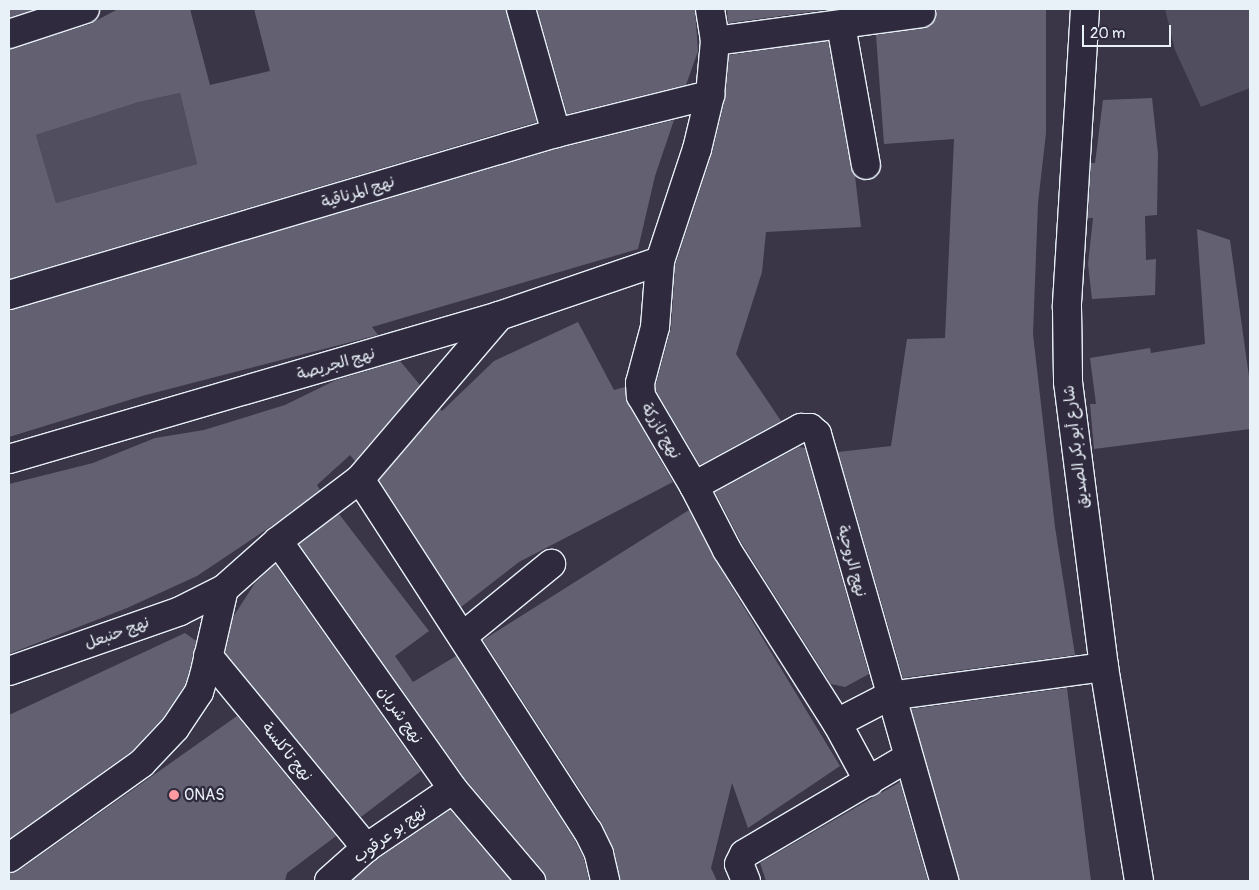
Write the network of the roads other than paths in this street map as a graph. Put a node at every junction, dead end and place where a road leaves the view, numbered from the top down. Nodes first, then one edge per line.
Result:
1 (85, 9) edge
2 (521, 9) edge
3 (710, 9) edge
4 (1086, 9) edge
5 (50, 14) edge
6 (922, 14) dead end
7 (841, 25) junction
8 (9, 34) edge
9 (715, 41) junction
10 (710, 95) junction
11 (556, 133) junction
12 (866, 165) dead end
13 (660, 261) junction
14 (9, 295) edge
15 (499, 316) junction
16 (9, 459) edge
17 (360, 479) junction
18 (694, 486) junction
19 (278, 541) junction
20 (551, 564) dead end
21 (224, 589) junction
22 (463, 636) junction
23 (208, 656) junction
24 (1104, 667) junction
25 (9, 671) edge
26 (889, 696) junction
27 (836, 723) junction
28 (907, 758) junction
29 (869, 782) junction
30 (452, 789) junction
31 (366, 848) junction
32 (9, 858) edge
33 (329, 881) edge
34 (531, 881) edge
35 (605, 881) edge
36 (746, 881) edge
37 (944, 881) edge
38 (1139, 881) edge

1 - 5 street
2 - 11 street
3 - 9 street, نهج تازركة
4 - 24 street, شارع أبو بكر الصديق
5 - 8 street
6 - 7 street
7 - 9 street
7 - 12 street
9 - 10 street, نهج تازركة
10 - 11 street, نهج المرناقية
10 - 13 street, نهج تازركة
11 - 14 street, نهج المرناقية
13 - 15 street, نهج الجريصة
13 - 18 street, نهج تازركة
15 - 16 street, نهج الجريصة
15 - 17 street, نهج حنبعل
17 - 19 street, نهج حنبعل
17 - 22 street
18 - 26 street, نهج الروحية
18 - 27 street, نهج تازركة
19 - 21 street, نهج حنبعل
19 - 30 street, نهج شربان
20 - 22 street
21 - 23 street
21 - 25 street, نهج حنبعل
22 - 35 street
23 - 31 street, نهج تاكلسة
23 - 32 street
24 - 26 street
24 - 38 street, شارع أبو بكر الصديق
26 - 27 street
26 - 28 street, نهج الروحية
27 - 29 street, نهج تازركة
28 - 29 street
28 - 37 street, نهج الروحية
29 - 36 street
30 - 31 street, نهج بو عرقوب
30 - 34 street, نهج شربان
31 - 33 street, نهج بو عرقوب

